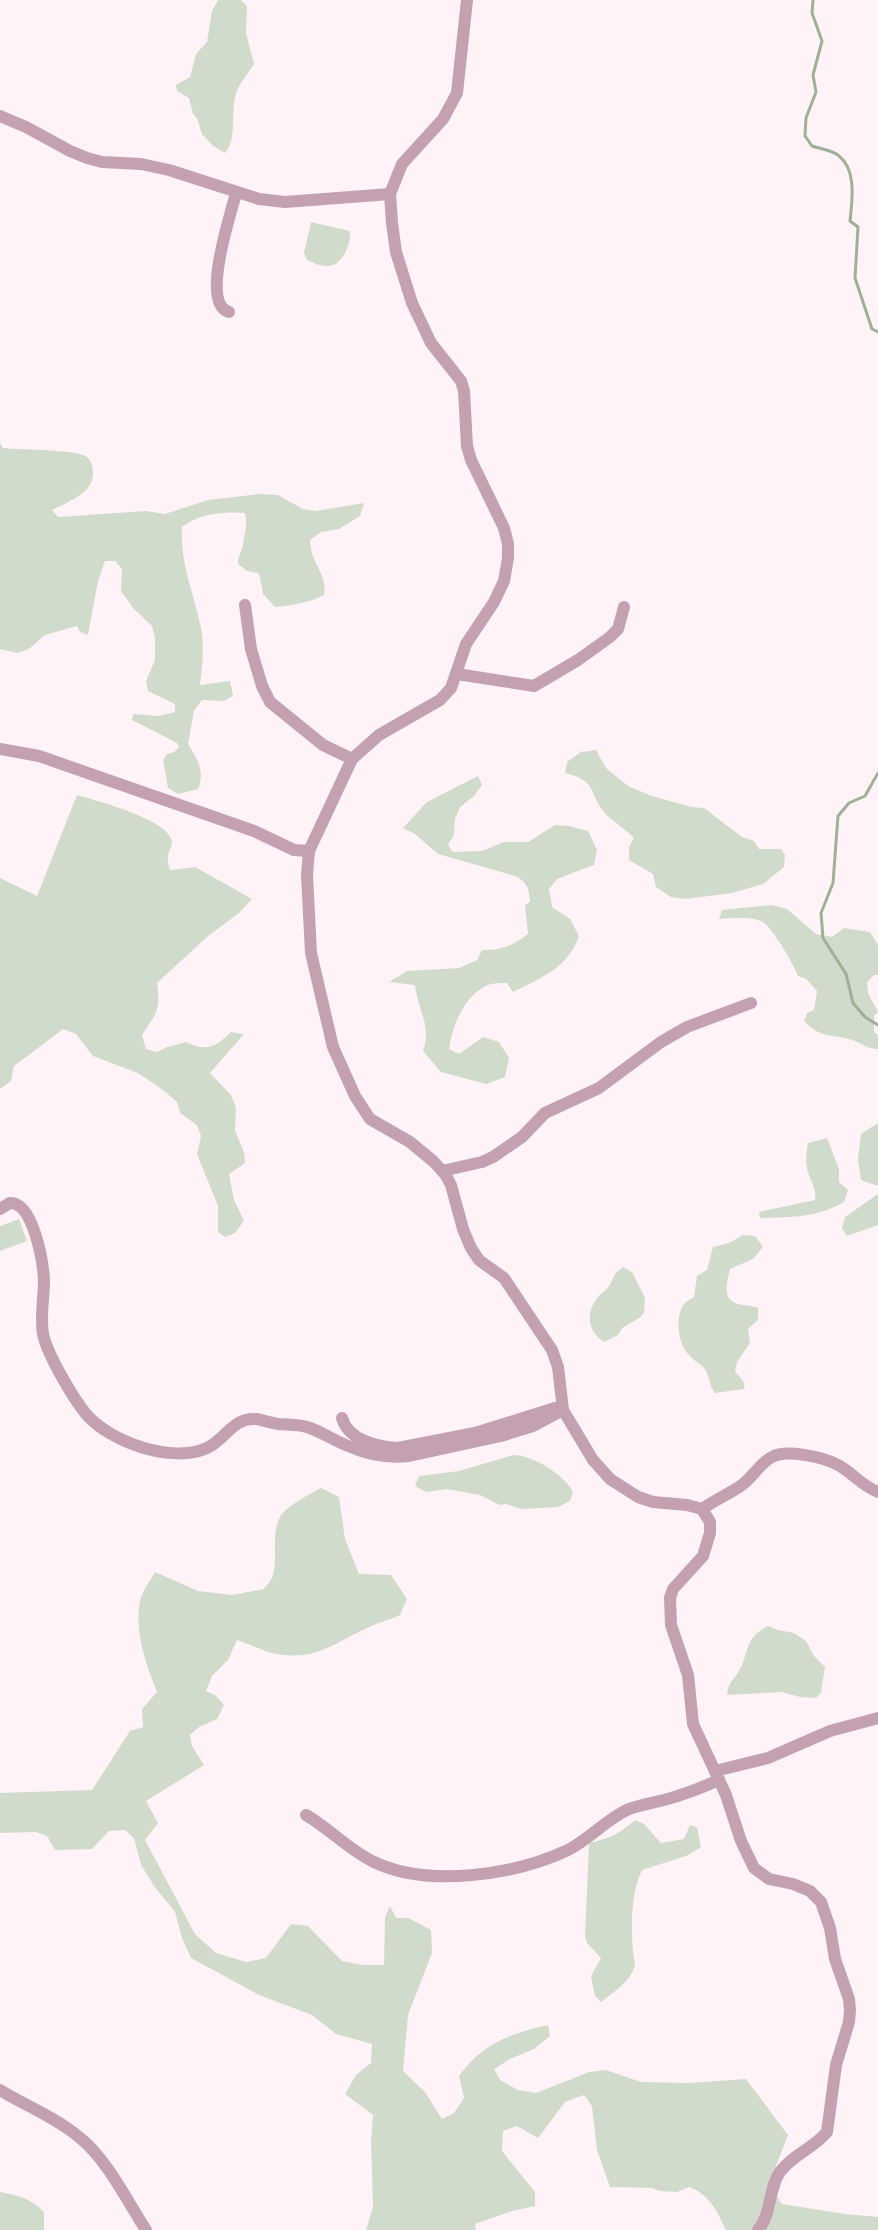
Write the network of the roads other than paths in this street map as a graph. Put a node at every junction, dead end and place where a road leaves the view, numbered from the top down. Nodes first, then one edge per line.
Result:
1 (467, 0) edge
2 (0, 116) edge
3 (236, 193) junction
4 (390, 194) junction
5 (229, 312) dead end
6 (245, 605) dead end
7 (624, 607) dead end
8 (457, 674) junction
9 (0, 749) edge
10 (352, 759) junction
11 (309, 852) junction
12 (751, 1003) dead end
13 (442, 1171) junction
14 (0, 1209) edge
15 (562, 1408) junction
16 (342, 1418) dead end
17 (878, 1492) edge
18 (702, 1509) junction
19 (878, 1718) edge
20 (717, 1776) junction
21 (306, 1815) dead end
22 (0, 2090) edge
23 (147, 2230) edge
24 (758, 2230) edge

1 - 4 street
2 - 3 street
3 - 4 street
3 - 5 street
4 - 8 street
6 - 10 street
7 - 8 street
8 - 10 street
9 - 11 street
10 - 11 street
11 - 13 street
12 - 13 street
13 - 15 street
14 - 15 street
15 - 16 street
15 - 18 street
17 - 18 street
18 - 20 street
19 - 20 street
20 - 21 street
20 - 24 street
22 - 23 street

